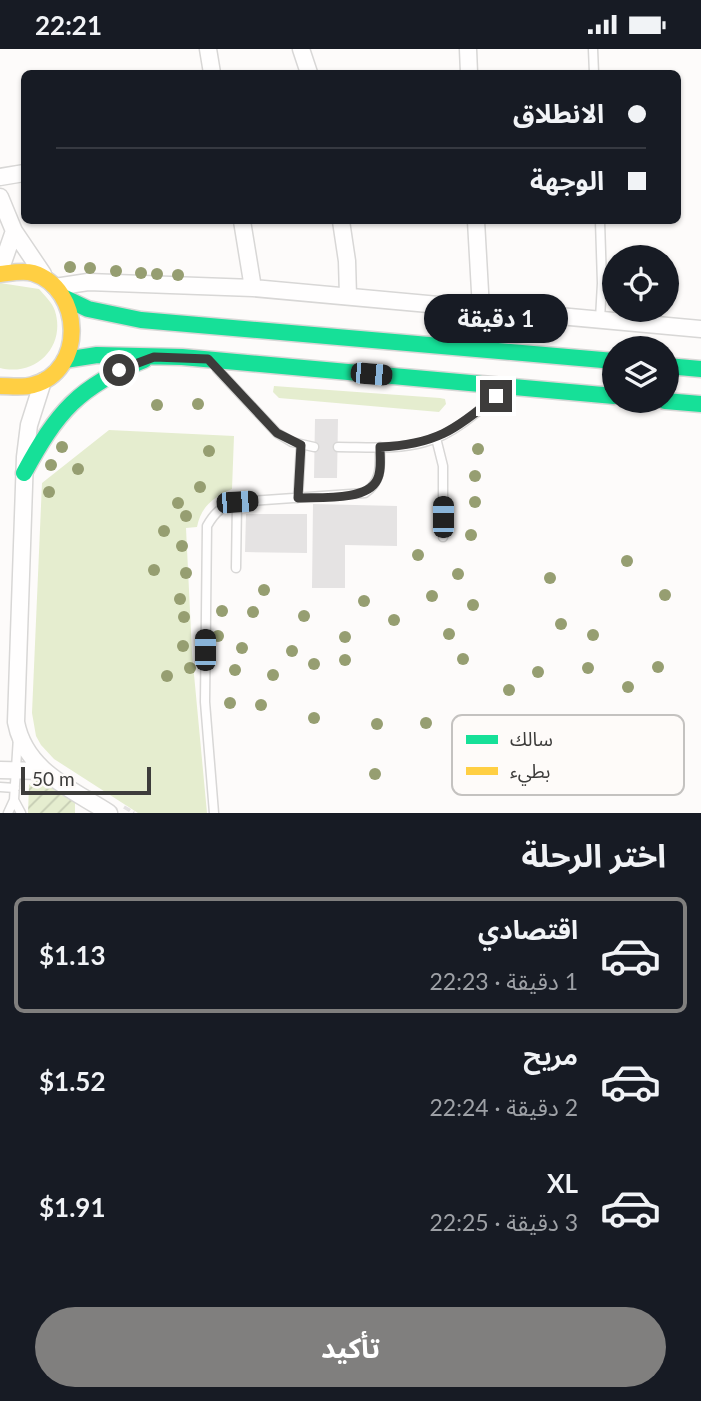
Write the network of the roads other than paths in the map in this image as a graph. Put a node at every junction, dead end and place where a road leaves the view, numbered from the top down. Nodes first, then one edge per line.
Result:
1 (208, 49) edge
2 (301, 49) edge
3 (468, 49) edge
4 (593, 49) edge
5 (212, 70) edge
6 (308, 70) edge
7 (469, 70) edge
8 (594, 70) edge
9 (21, 174) edge
10 (0, 177) edge
11 (0, 197) edge
12 (242, 224) edge
13 (341, 224) edge
14 (476, 224) edge
15 (600, 224) edge
16 (14, 231) junction
17 (1, 266) edge
18 (253, 288) junction
19 (56, 289) junction
20 (348, 296) junction
21 (481, 309) junction
22 (600, 319) junction
23 (701, 329) edge
24 (154, 357) junction
25 (208, 359) junction
26 (602, 360) edge
27 (65, 361) junction
28 (679, 367) edge
29 (701, 369) edge
30 (43, 381) junction
31 (0, 386) edge
32 (508, 386) junction
33 (602, 395) edge
34 (679, 402) edge
35 (701, 404) edge
36 (436, 439) junction
37 (301, 445) junction
38 (314, 447) dead end
39 (338, 447) dead end
40 (380, 447) junction
41 (24, 473) junction
42 (298, 498) junction
43 (237, 502) junction
44 (443, 537) dead end
45 (236, 568) dead end
46 (18, 731) junction
47 (8, 770) edge
48 (43, 771) junction
49 (0, 787) edge
50 (15, 787) junction
51 (14, 800) junction
52 (116, 809) edge
53 (8, 813) edge
54 (21, 813) edge
55 (214, 813) edge

1 - 5 street
2 - 6 street
3 - 7 street
4 - 8 lane
9 - 10 street
11 - 16 street
12 - 18 street
13 - 20 street
14 - 21 street
15 - 22 lane
16 - 17 street
16 - 19 street
17 - 19 highway
18 - 19 street
18 - 20 street
19 - 26 highway
19 - 27 highway
20 - 21 street
21 - 22 street
22 - 23 street
24 - 25 highway
24 - 27 highway
24 - 41 highway
25 - 32 highway
25 - 37 lane
27 - 30 highway
28 - 29 highway
30 - 31 highway
30 - 41 street
32 - 33 highway
32 - 36 lane
34 - 35 highway
36 - 40 lane
36 - 44 lane
37 - 38 lane
37 - 42 lane
39 - 40 lane
40 - 42 lane
41 - 46 street
42 - 43 lane
43 - 45 lane
43 - 55 lane
46 - 47 lane
46 - 48 street
47 - 48 street
47 - 50 lane
48 - 52 street
49 - 50 lane
50 - 51 lane
51 - 53 lane
51 - 54 lane

